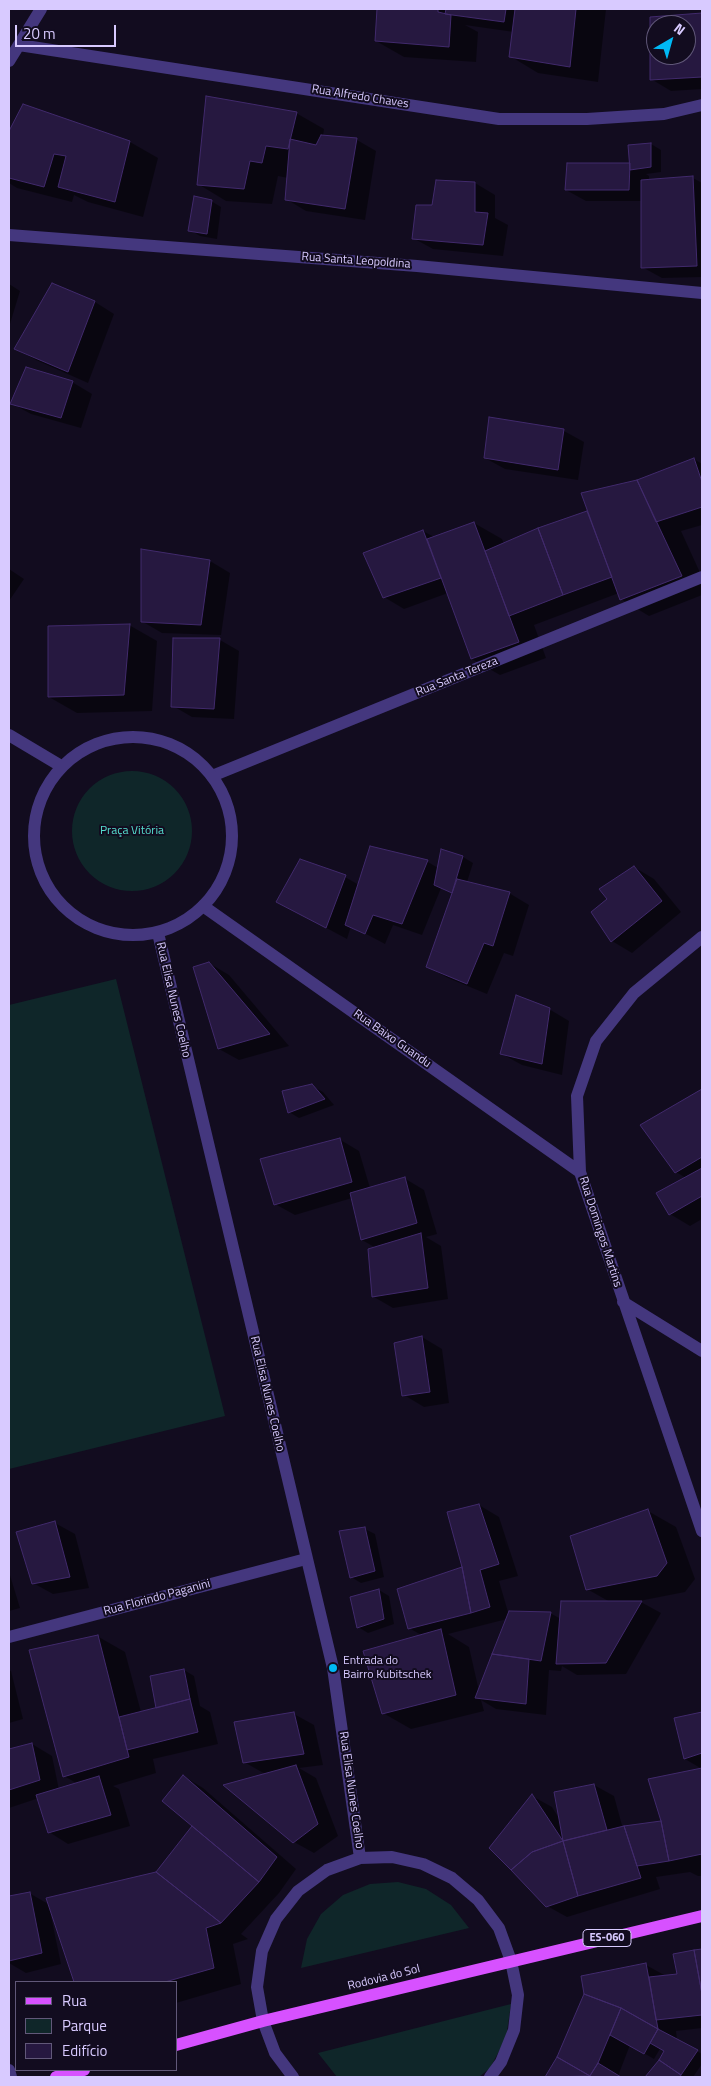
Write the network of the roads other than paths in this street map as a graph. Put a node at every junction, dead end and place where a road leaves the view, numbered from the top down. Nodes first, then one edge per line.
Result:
1 (41, 9) edge
2 (19, 45) junction
3 (9, 61) edge
4 (702, 105) edge
5 (9, 235) edge
6 (702, 293) edge
7 (702, 577) edge
8 (9, 735) edge
9 (61, 766) junction
10 (212, 776) junction
11 (204, 906) junction
12 (158, 933) junction
13 (702, 937) edge
14 (580, 1172) junction
15 (623, 1302) junction
16 (702, 1351) edge
17 (702, 1531) edge
18 (306, 1559) junction
19 (9, 1637) edge
20 (360, 1858) junction
21 (702, 1916) edge
22 (511, 1961) junction
23 (263, 2021) junction
24 (178, 2044) edge
25 (9, 2070) edge
26 (80, 2071) edge
27 (11, 2077) edge
28 (56, 2077) edge
29 (293, 2077) edge
30 (490, 2077) edge

1 - 2 street
2 - 3 street
2 - 4 street, Rua Alfredo Chaves
5 - 6 street, Rua Santa Leopoldina
7 - 10 street, Rua Santa Tereza
8 - 9 street
9 - 10 street
9 - 12 street
10 - 11 street
11 - 12 street
11 - 14 street, Rua Baixo Guandu
12 - 18 street, Rua Elisa Nunes Coelho
13 - 14 street, Rua Domingos Martins
14 - 15 street, Rua Domingos Martins
15 - 16 street
15 - 17 street, Rua Domingos Martins
18 - 19 street, Rua Florindo Paganini
18 - 20 street, Rua Elisa Nunes Coelho
20 - 22 street, Rua Elisa Nunes Coelho
20 - 23 street, Rua Elisa Nunes Coelho
21 - 22 main road, ES-060
22 - 23 main road, Rodovia do Sol / ES-060
22 - 30 street, Rua Elisa Nunes Coelho
23 - 24 main road, ES-060
23 - 29 street, Rua Elisa Nunes Coelho
25 - 27 street
26 - 28 main road

